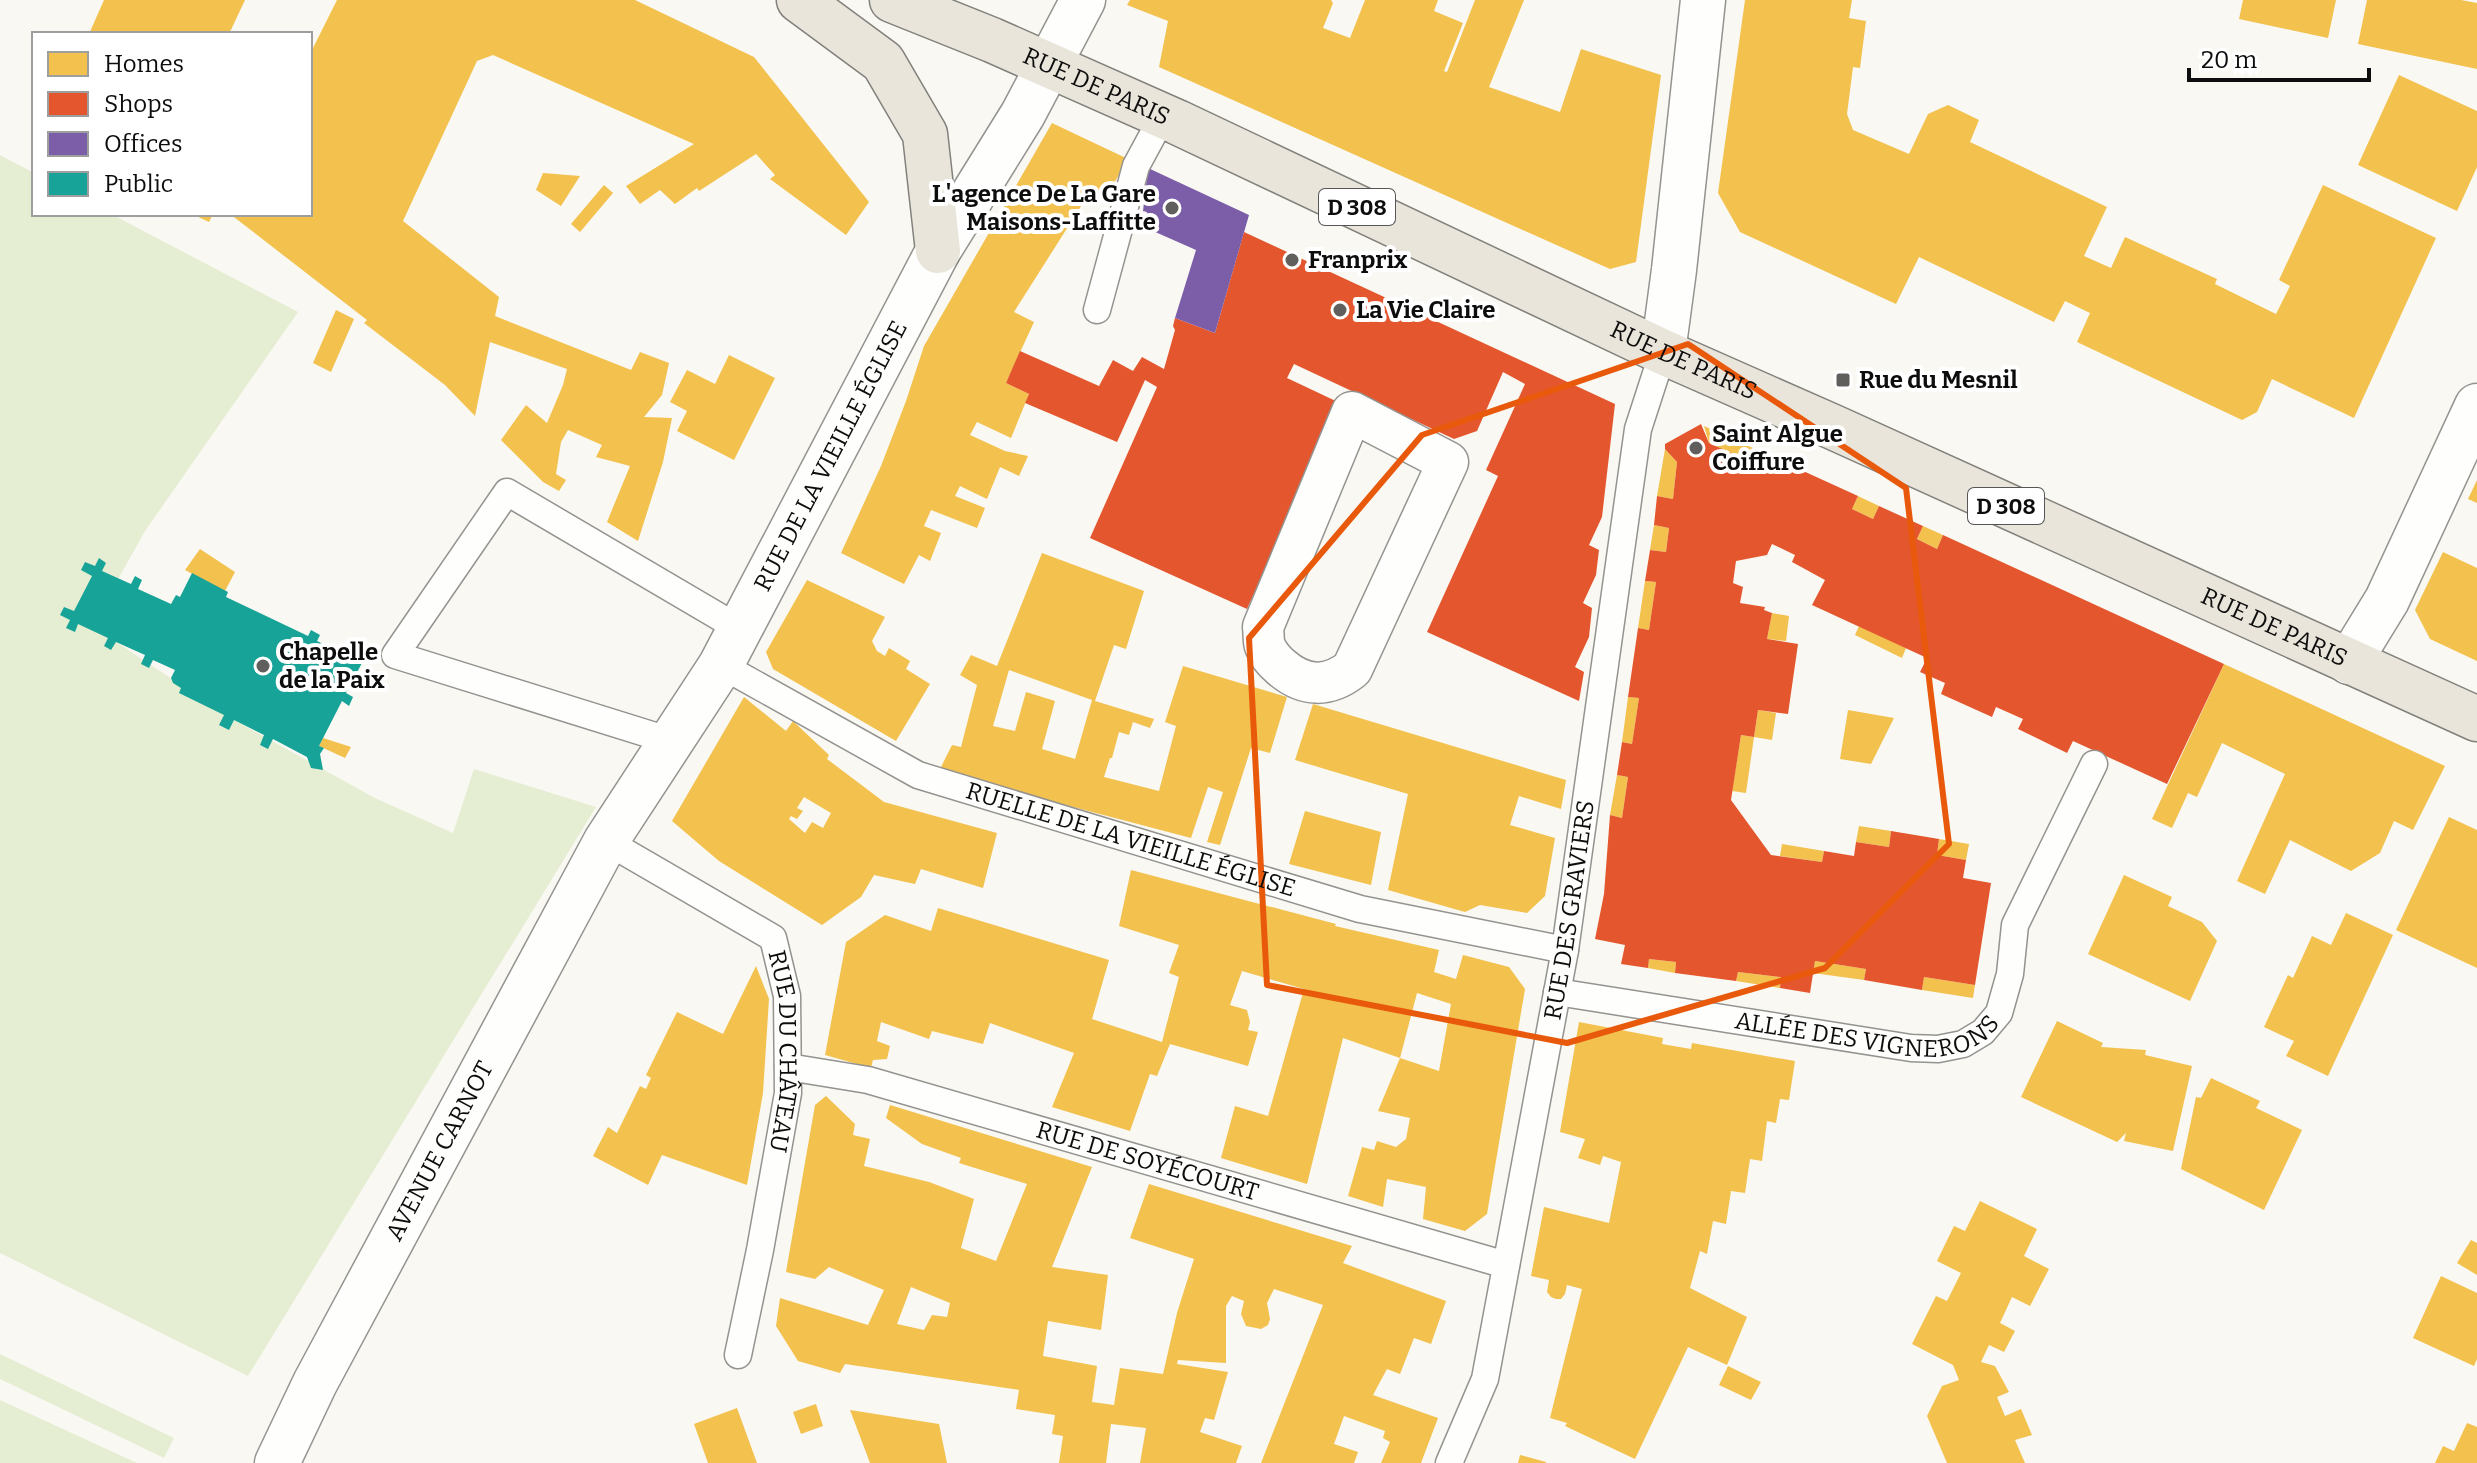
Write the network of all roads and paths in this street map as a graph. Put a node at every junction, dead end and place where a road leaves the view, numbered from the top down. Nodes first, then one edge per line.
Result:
1 (799, 0) edge
2 (892, 0) edge
3 (1083, 0) edge
4 (1703, 0) edge
5 (1049, 66) junction
6 (1163, 116) junction
7 (938, 251) junction
8 (1097, 310) dead end
9 (1663, 352) junction
10 (2477, 406) edge
11 (1352, 412) joint
12 (730, 647) junction
13 (2349, 662) junction
14 (2477, 719) edge
15 (671, 741) junction
16 (2094, 764) dead end
17 (606, 841) junction
18 (1565, 950) junction
19 (1557, 992) junction
20 (788, 1067) junction
21 (1506, 1265) junction
22 (738, 1355) dead end
23 (277, 1463) edge
24 (1449, 1463) edge

1 - 7 main road
2 - 5 main road, RUE DE PARIS / D 308
3 - 5 street
4 - 9 street
5 - 6 main road, RUE DE PARIS / D 308
5 - 7 street, RUE DE LA VIEILLE ÉGLISE
6 - 8 lane
6 - 9 main road, RUE DE PARIS / D 308
7 - 12 street, RUE DE LA VIEILLE ÉGLISE
9 - 13 main road, RUE DE PARIS / D 308
9 - 18 lane, RUE DES GRAVIERS
10 - 13 street
11 - 11 street
12 - 15 street, RUE DE LA VIEILLE ÉGLISE
12 - 15 lane, RUELLE DE LA VIEILLE ÉGLISE
12 - 18 lane, RUELLE DE LA VIEILLE ÉGLISE
13 - 14 main road, RUE DE PARIS / D 308
15 - 17 street, RUE DE LA VIEILLE ÉGLISE
16 - 19 lane, ALLÉE DES VIGNERONS
17 - 20 lane, RUE DU CHÂTEAU
17 - 23 street, AVENUE CARNOT
18 - 19 lane, RUE DES GRAVIERS
19 - 21 lane, RUE DES GRAVIERS
20 - 21 lane, RUE DE SOYÉCOURT
20 - 22 lane, RUE DU CHÂTEAU
21 - 24 lane, RUE DES GRAVIERS

